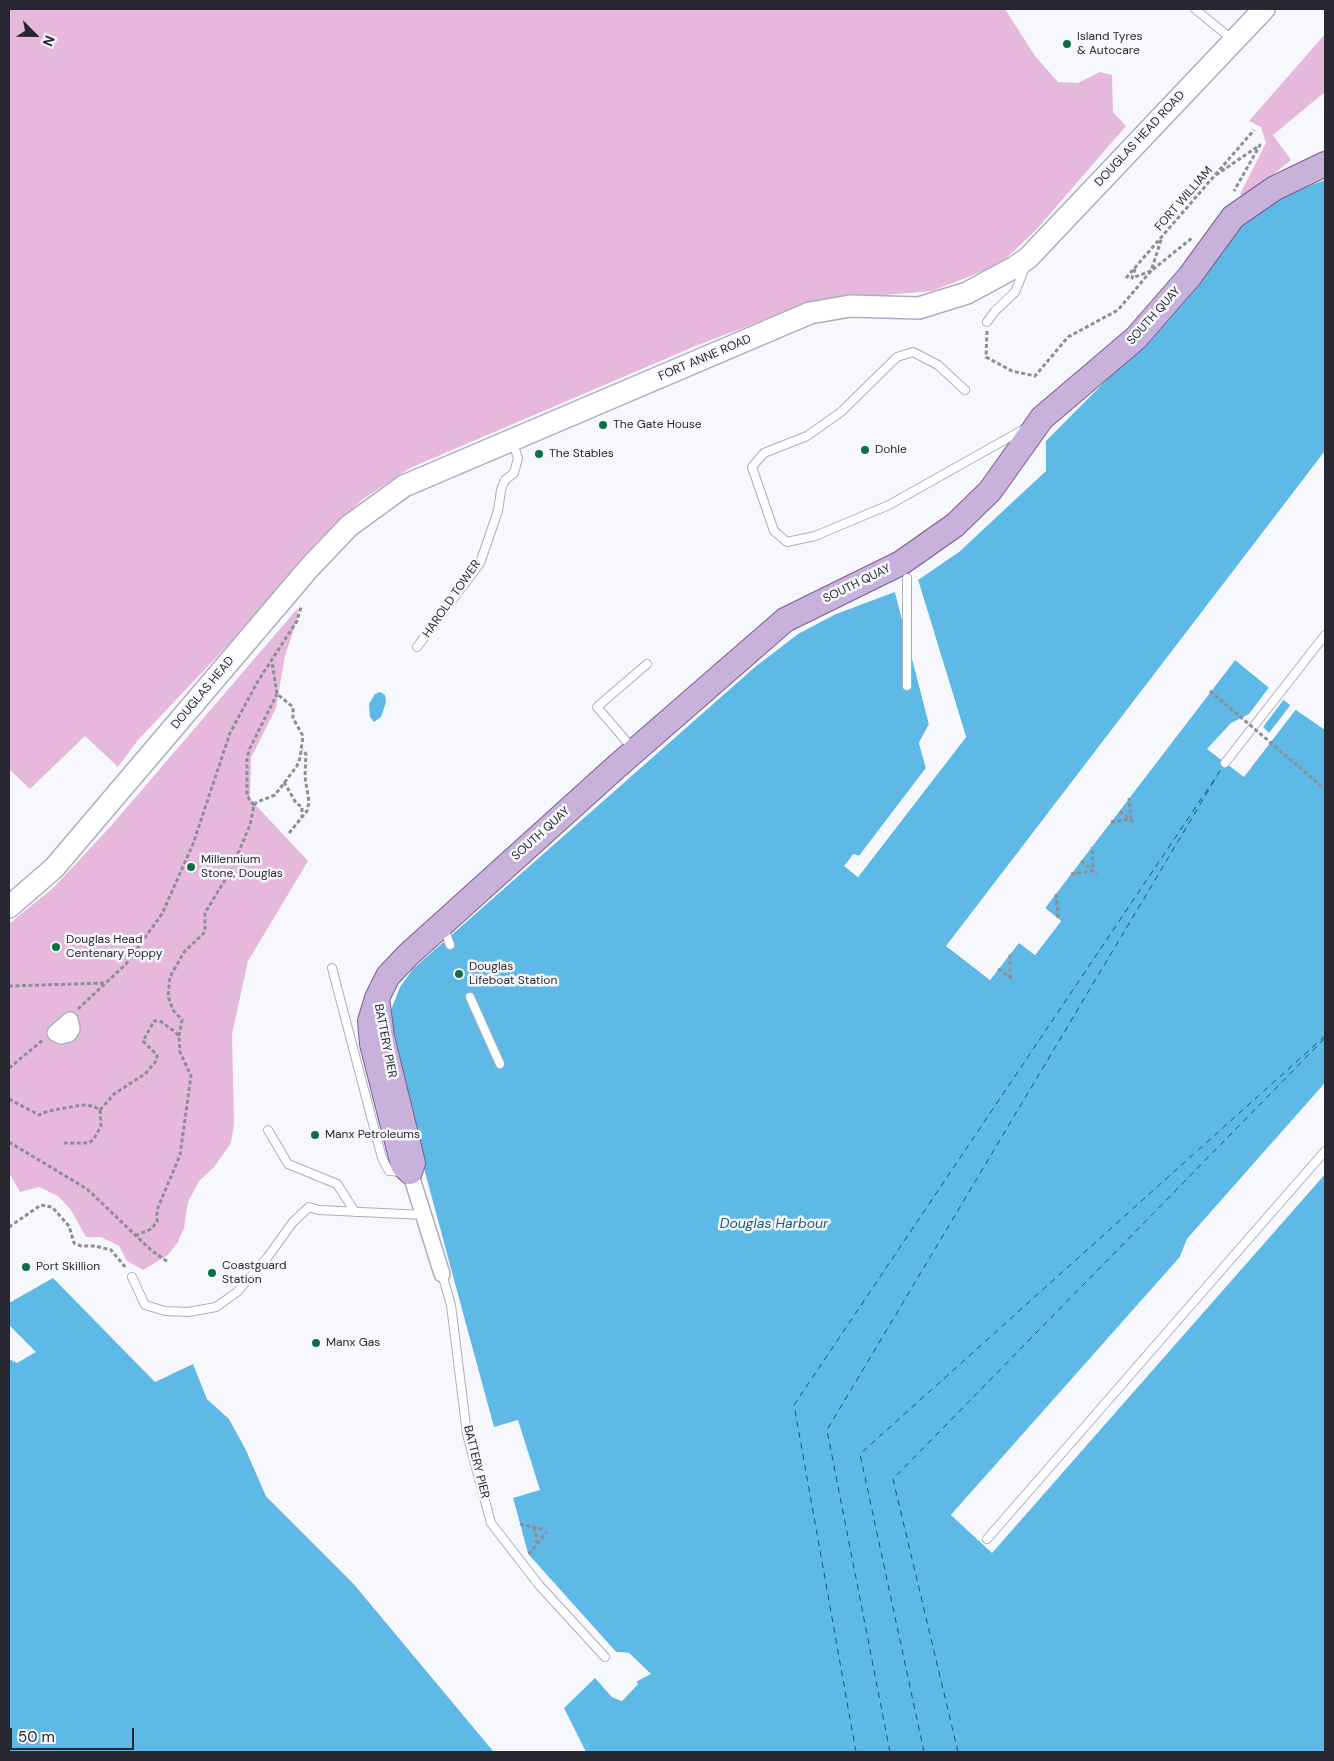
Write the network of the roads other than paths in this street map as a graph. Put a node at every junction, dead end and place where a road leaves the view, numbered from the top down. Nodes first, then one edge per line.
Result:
1 (1195, 9) edge
2 (1264, 9) edge
3 (1233, 40) junction
4 (1325, 164) edge
5 (1021, 263) junction
6 (987, 322) road end
7 (965, 390) dead end
8 (1042, 418) junction
9 (511, 439) junction
10 (404, 486) joint
11 (907, 578) dead end
12 (1325, 635) edge
13 (417, 647) dead end
14 (647, 664) dead end
15 (907, 686) dead end
16 (635, 751) junction
17 (1226, 763) dead end
18 (9, 907) edge
19 (332, 968) dead end
20 (470, 997) dead end
21 (377, 998) joint
22 (500, 1064) dead end
23 (268, 1130) dead end
24 (1325, 1151) edge
25 (410, 1172) junction
26 (356, 1212) junction
27 (424, 1215) junction
28 (442, 1274) joint
29 (132, 1277) road end
30 (987, 1539) dead end
31 (606, 1657) dead end

1 - 3 lane
2 - 3 main road, DOUGLAS HEAD ROAD
3 - 5 main road, DOUGLAS HEAD ROAD
4 - 8 main road, SOUTH QUAY
5 - 6 lane
5 - 9 main road, FORT ANNE ROAD
7 - 8 lane
8 - 16 main road, SOUTH QUAY
9 - 10 main road, FORT ANNE ROAD
9 - 13 lane, HAROLD TOWER
10 - 18 main road, DOUGLAS HEAD
11 - 15 lane
12 - 17 lane
14 - 16 lane
16 - 21 main road, SOUTH QUAY
19 - 25 lane
20 - 22 lane
21 - 25 main road, BATTERY PIER
23 - 26 lane
24 - 30 lane
25 - 27 street, BATTERY PIER
26 - 27 lane
26 - 29 lane
27 - 28 street, BATTERY PIER
28 - 31 lane, BATTERY PIER

